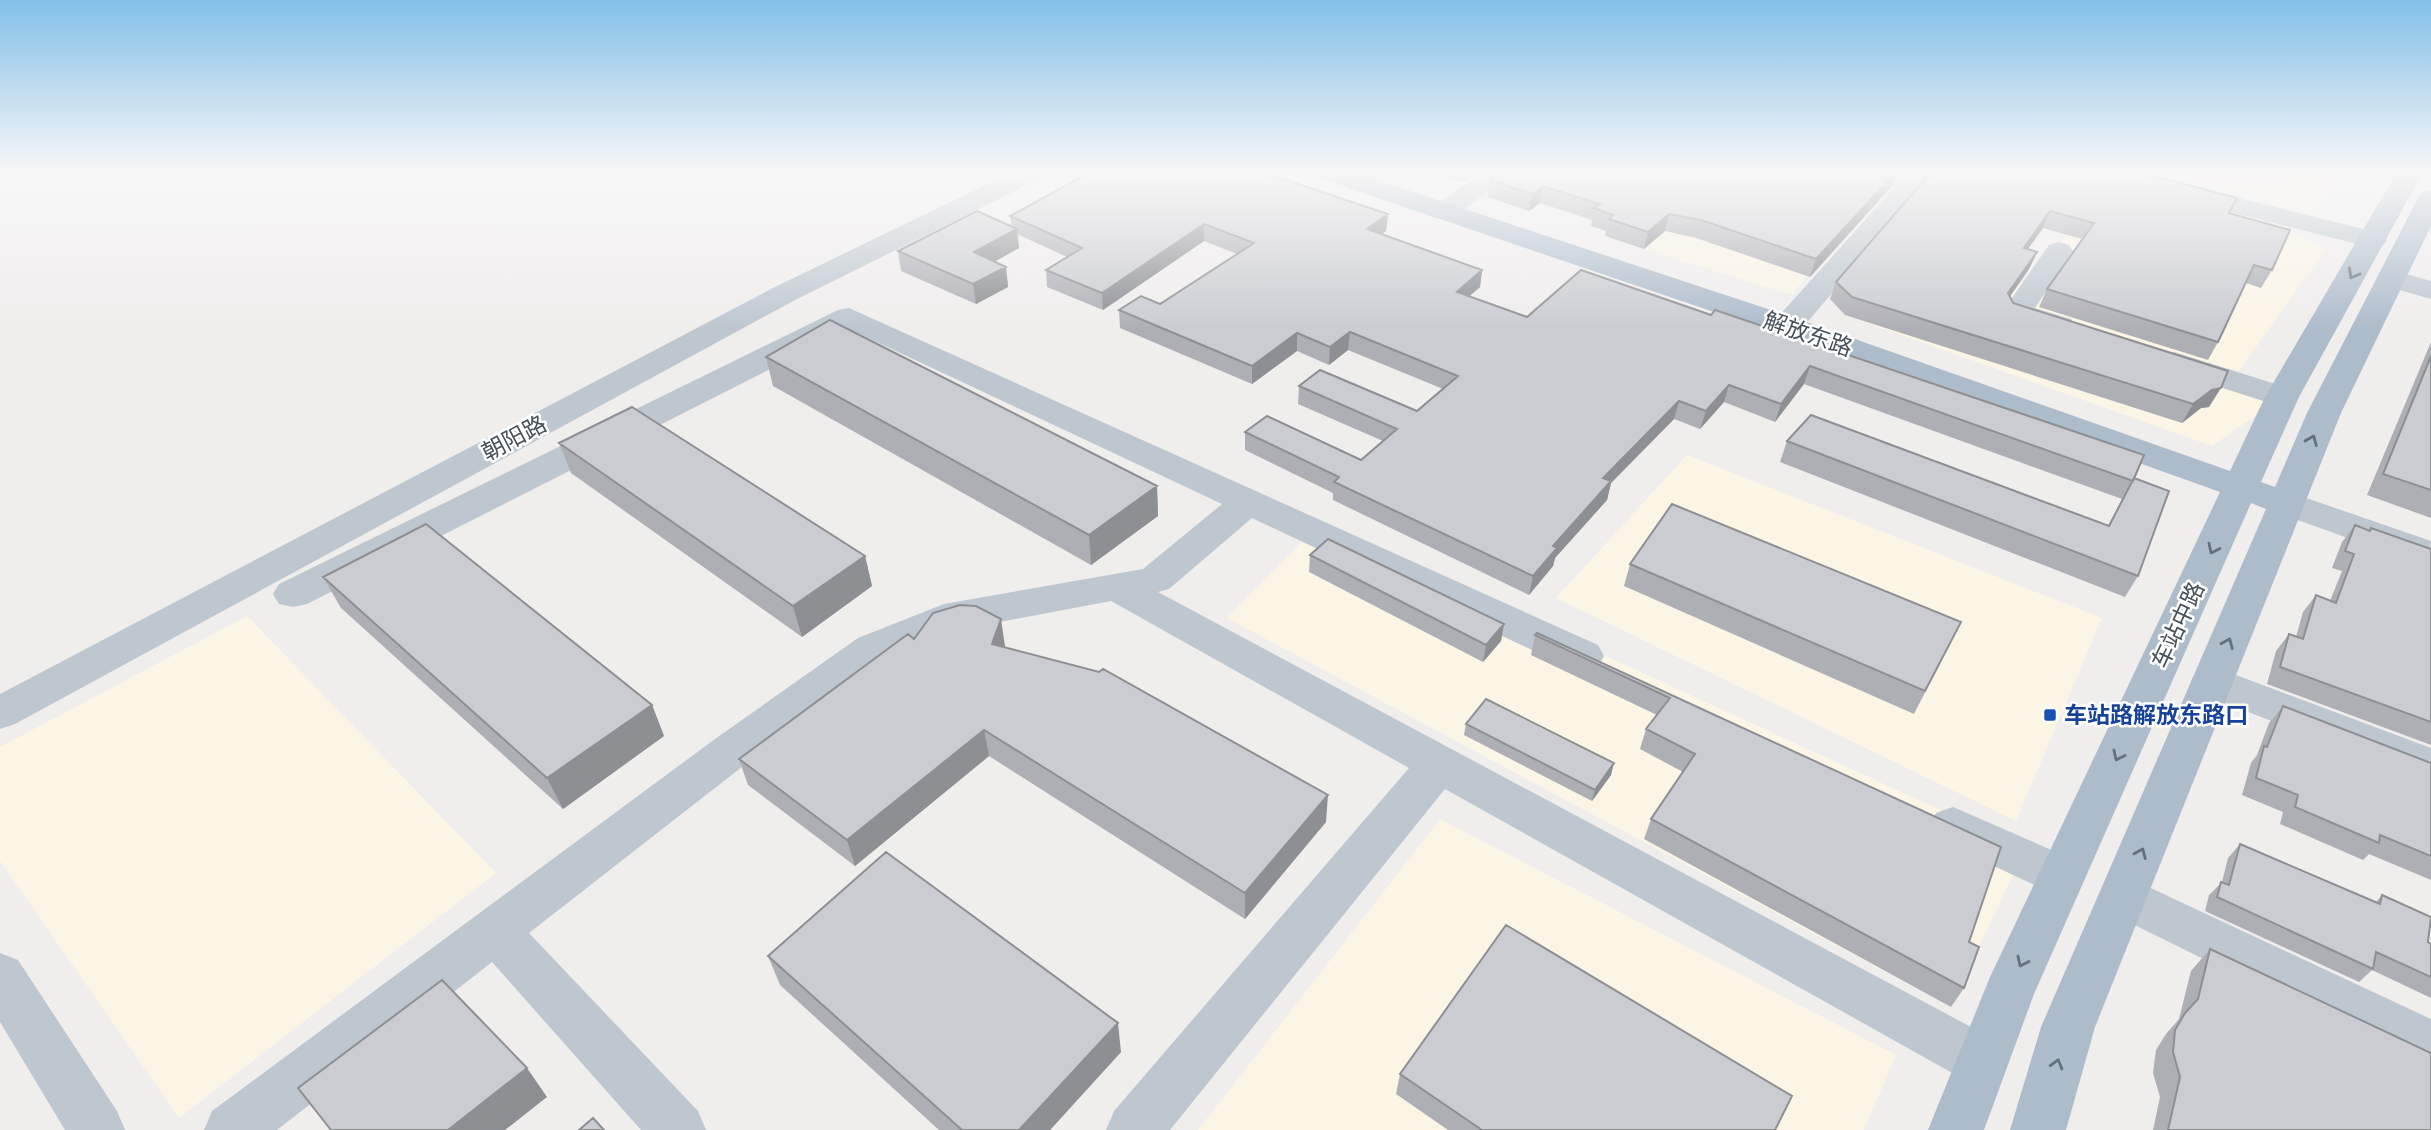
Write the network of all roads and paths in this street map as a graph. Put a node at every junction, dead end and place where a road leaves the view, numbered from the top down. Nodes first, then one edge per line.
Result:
1 (908, 225) edge
2 (925, 225) edge
3 (1510, 225) edge
4 (1876, 225) edge
5 (2313, 225) edge
6 (2381, 225) edge
7 (2421, 225) edge
8 (2373, 240) junction
9 (2059, 251) dead end
10 (2392, 279) junction
11 (2431, 290) edge
12 (1792, 321) junction
13 (2083, 333) edge
14 (2150, 354) edge
15 (2282, 397) junction
16 (2244, 480) junction
17 (1248, 502) junction
18 (2286, 503) junction
19 (2431, 555) edge
20 (1116, 587) junction
21 (293, 594) dead end
22 (1617, 671) edge
23 (2212, 681) junction
24 (0, 688) edge
25 (0, 713) edge
26 (1439, 764) junction
27 (2431, 766) edge
28 (1922, 811) edge
29 (2062, 876) junction
30 (2123, 896) junction
31 (495, 931) junction
32 (0, 976) edge
33 (2431, 1046) edge
34 (1982, 1061) junction
35 (97, 1130) edge
36 (232, 1130) edge
37 (678, 1130) edge
38 (1134, 1130) edge
39 (1956, 1130) edge
40 (2038, 1130) edge

1 - 24 street, 朝阳路
2 - 25 street, 朝阳路
3 - 12 main road, 解放东路
4 - 12 street
5 - 8 street
6 - 8 main road, 车站中路
7 - 10 main road
8 -> 15 main road, 车站中路
9 - 13 street
10 - 11 street
18 -> 10 main road
12 - 16 main road, 解放东路
14 - 15 street
15 - 16 main road, 车站中路
16 - 18 main road, 解放东路
16 -> 29 main road, 车站中路
17 - 20 street
17 - 21 street
17 - 22 street
18 - 19 street
23 -> 18 main road
20 - 26 street
20 - 31 street
23 - 27 street
30 -> 23 main road
26 - 34 street
26 - 38 street
28 - 29 street
29 -> 34 main road, 车站中路
30 - 33 street
40 -> 30 main road
31 - 36 street
31 - 37 street
32 - 35 street
34 - 39 main road, 车站中路

